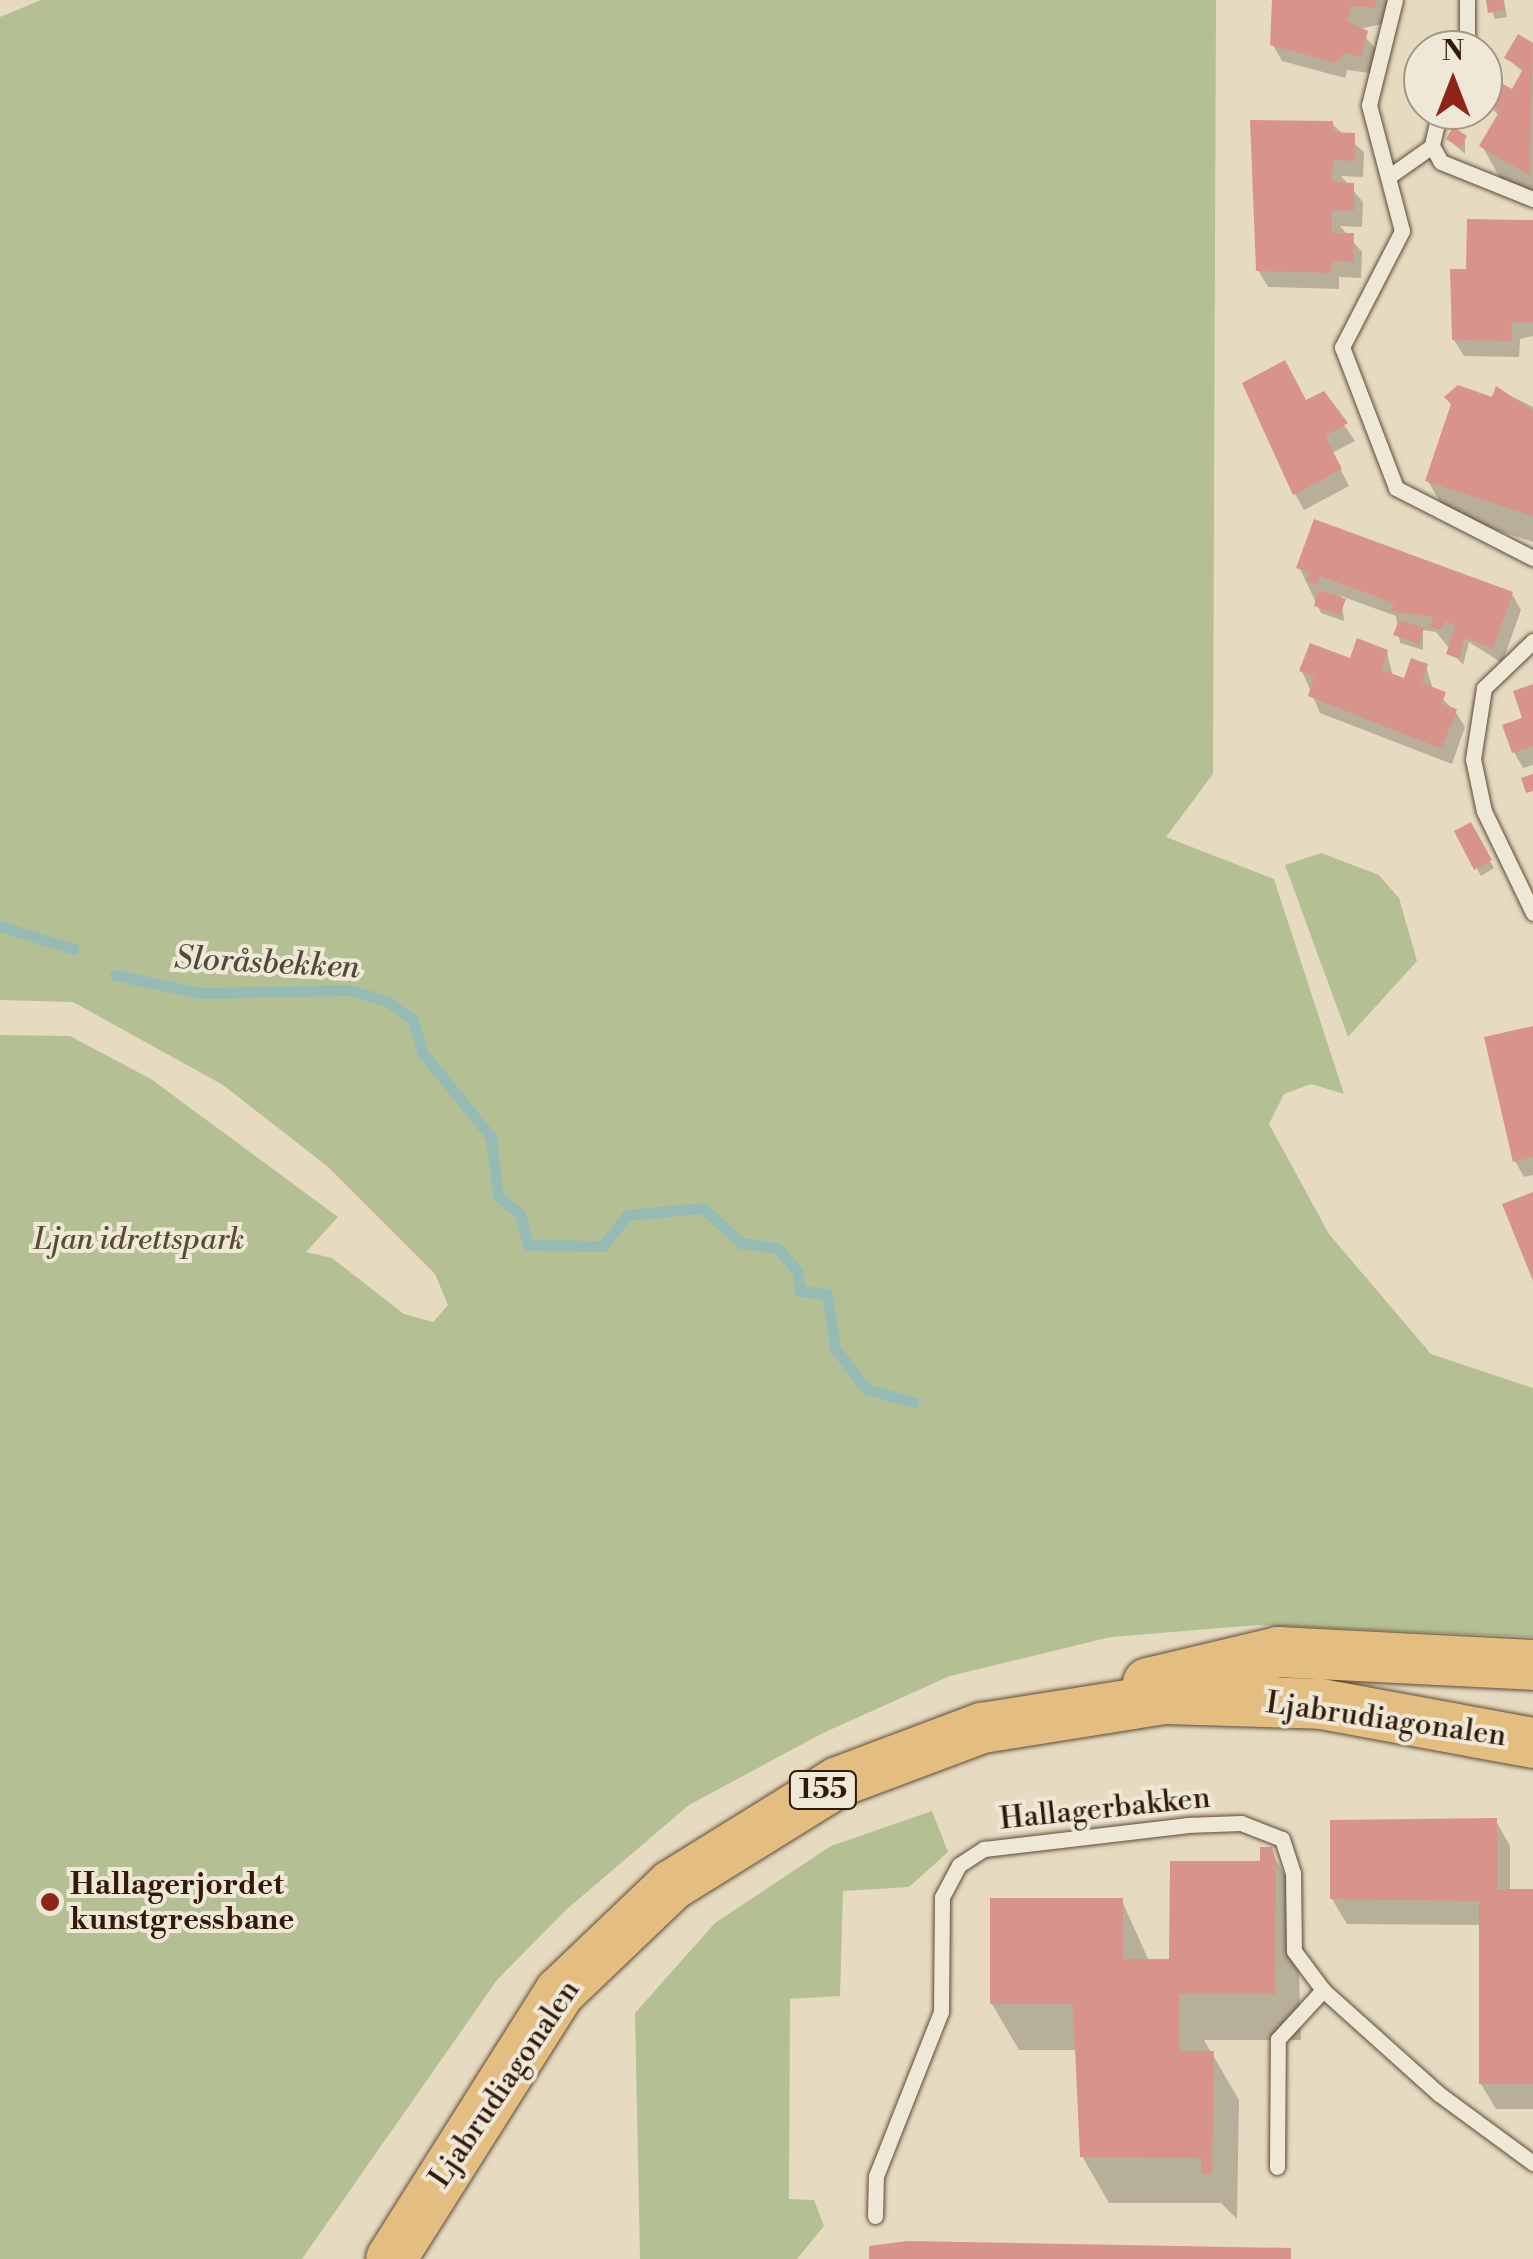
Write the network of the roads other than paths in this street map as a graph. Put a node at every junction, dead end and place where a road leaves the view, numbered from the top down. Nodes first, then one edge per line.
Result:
1 (1395, 0) edge
2 (1467, 0) edge
3 (1467, 30) edge
4 (1436, 130) edge
5 (1432, 146) junction
6 (1391, 175) junction
7 (1533, 199) edge
8 (1533, 558) edge
9 (1533, 642) edge
10 (1533, 914) edge
11 (1533, 1666) edge
12 (1066, 1710) junction
13 (1533, 1743) edge
14 (1322, 1990) junction
15 (1533, 2163) edge
16 (1277, 2166) dead end
17 (875, 2216) dead end
18 (390, 2259) edge

1 - 6 lane
2 - 3 lane
4 - 5 lane
5 - 6 lane
5 - 7 lane
6 - 8 lane
9 - 10 lane
11 - 12 main road, 155
12 - 13 main road, Ljabrudiagonalen / 155
12 - 18 main road, Ljabrudiagonalen / 155
14 - 15 lane, Hallagerbakken
14 - 16 lane
14 - 17 lane, Hallagerbakken

